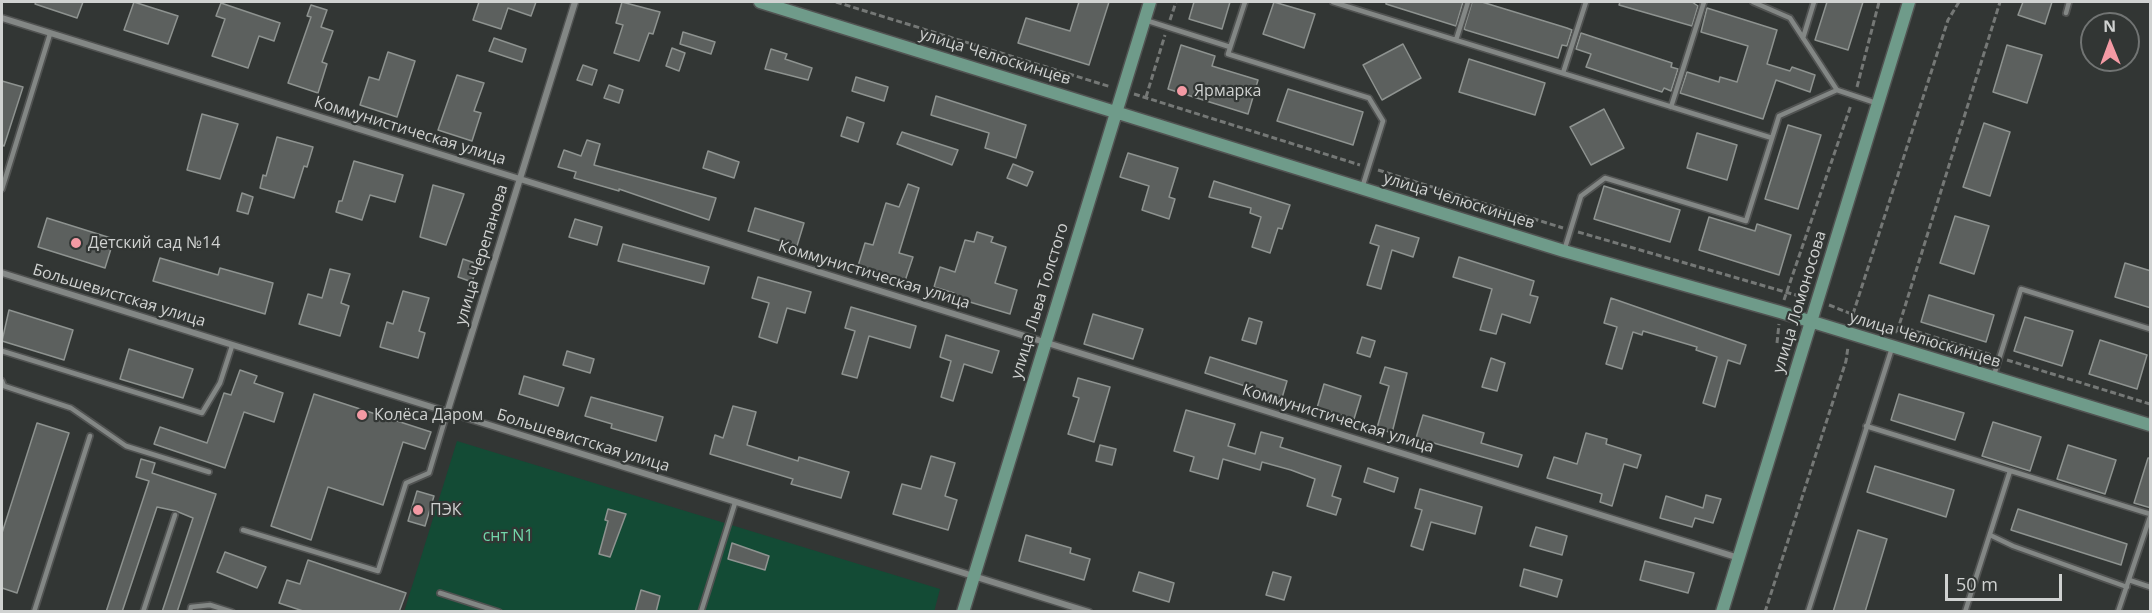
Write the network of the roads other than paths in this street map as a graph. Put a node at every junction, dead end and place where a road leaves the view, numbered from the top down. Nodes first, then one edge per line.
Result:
1 (575, 2) edge
2 (760, 2) edge
3 (1150, 2) edge
4 (1245, 2) edge
5 (1333, 2) edge
6 (1357, 2) edge
7 (1468, 2) edge
8 (1586, 2) edge
9 (1704, 2) edge
10 (1753, 2) edge
11 (1815, 2) edge
12 (1910, 2) edge
13 (2069, 2) edge
14 (1355, 8) junction
15 (2066, 13) dead end
16 (2, 18) edge
17 (1144, 20) junction
18 (50, 34) junction
19 (1803, 38) junction
20 (1456, 40) junction
21 (1230, 47) junction
22 (1563, 73) junction
23 (1837, 90) junction
24 (1879, 104) junction
25 (1671, 107) junction
26 (1116, 112) junction
27 (1772, 138) junction
28 (520, 179) junction
29 (1362, 188) junction
30 (2, 189) edge
31 (1564, 251) junction
32 (2, 273) edge
33 (1810, 322) junction
34 (2151, 329) edge
35 (1045, 343) junction
36 (232, 346) junction
37 (1892, 348) junction
38 (2, 351) edge
39 (1993, 378) junction
40 (2, 381) edge
41 (447, 413) junction
42 (2151, 425) edge
43 (1866, 426) junction
44 (90, 436) dead end
45 (209, 471) dead end
46 (2010, 471) junction
47 (735, 503) junction
48 (175, 515) dead end
49 (2151, 516) edge
50 (243, 530) dead end
51 (1990, 535) junction
52 (1738, 558) junction
53 (974, 577) junction
54 (2129, 580) junction
55 (2127, 587) junction
56 (2151, 587) edge
57 (440, 593) dead end
58 (34, 612) edge
59 (143, 612) edge
60 (190, 612) edge
61 (232, 612) edge
62 (499, 612) edge
63 (701, 612) edge
64 (963, 612) edge
65 (1089, 612) edge
66 (1722, 612) edge
67 (1808, 612) edge
68 (1965, 612) edge
69 (2118, 612) edge

1 - 28 street, улица Черепанова
2 - 26 street, улица Челюскинцев
3 - 17 street, улица Льва Толстого
4 - 21 lane
5 - 14 lane
6 - 14 lane
7 - 20 lane
8 - 22 lane
9 - 25 lane
10 - 19 lane
11 - 19 lane
12 - 24 street, улица Ломоносова
13 - 15 lane
14 - 20 lane
16 - 18 street, Коммунистическая улица
17 - 21 lane
17 - 26 street, улица Льва Толстого
18 - 28 street, Коммунистическая улица
18 - 30 lane
19 - 23 lane
20 - 22 lane
21 - 29 lane
22 - 25 lane
23 - 24 lane
23 - 27 lane
24 - 33 street, улица Ломоносова
25 - 27 lane
26 - 29 street, улица Челюскинцев
26 - 35 street, улица Льва Толстого
27 - 31 lane
28 - 35 street, Коммунистическая улица
28 - 41 street, улица Черепанова
29 - 31 street, улица Челюскинцев
31 - 33 street, улица Челюскинцев
32 - 36 street, Большевистская улица
33 - 37 street, улица Челюскинцев
33 - 52 street, улица Ломоносова
34 - 39 lane
35 - 52 street, Коммунистическая улица
35 - 53 street, улица Льва Толстого
36 - 38 lane
36 - 41 street, Большевистская улица
37 - 39 street, улица Челюскинцев
37 - 43 lane
39 - 42 street, улица Челюскинцев
40 - 45 lane
41 - 47 street, Большевистская улица
41 - 50 lane
43 - 46 lane
43 - 67 lane
44 - 58 lane
46 - 49 lane
46 - 51 lane
47 - 53 street, Большевистская улица
47 - 63 lane
48 - 59 lane
49 - 54 lane
51 - 55 lane
51 - 68 lane
52 - 66 street, улица Ломоносова
53 - 64 street, улица Льва Толстого
53 - 65 street, Большевистская улица
54 - 55 lane
54 - 56 lane
55 - 69 lane
57 - 62 lane
60 - 61 lane

